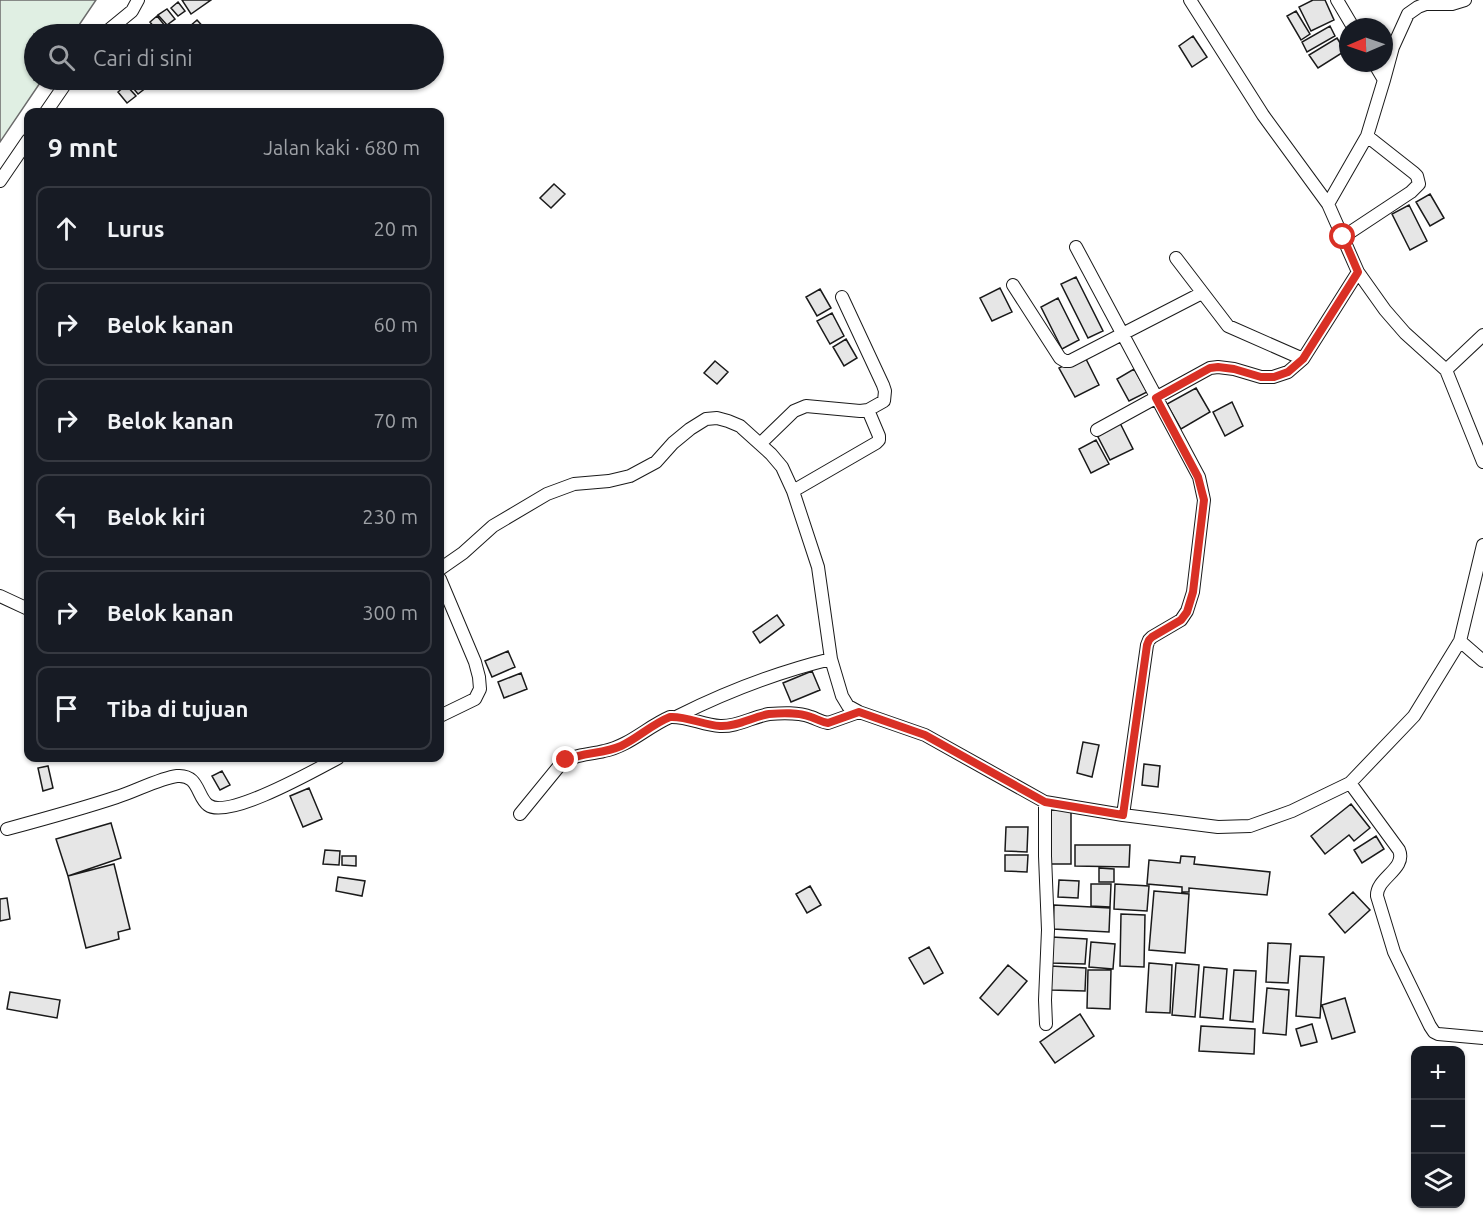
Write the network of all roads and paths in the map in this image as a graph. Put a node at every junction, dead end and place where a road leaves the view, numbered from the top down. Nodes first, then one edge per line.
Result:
1 (138, 0) edge
2 (1190, 0) edge
3 (1337, 0) edge
4 (1465, 0) edge
5 (1348, 18) edge
6 (116, 24) edge
7 (1379, 72) edge
8 (1384, 80) junction
9 (61, 90) edge
10 (49, 108) edge
11 (1366, 136) junction
12 (24, 146) edge
13 (0, 181) edge
14 (1329, 204) junction
15 (1343, 237) junction
16 (1076, 247) dead end
17 (1176, 258) dead end
18 (1358, 272) junction
19 (1013, 285) dead end
20 (1202, 293) junction
21 (842, 297) dead end
22 (1122, 334) junction
23 (1483, 335) edge
24 (1303, 359) junction
25 (1446, 370) junction
26 (1156, 398) junction
27 (868, 410) junction
28 (1097, 430) dead end
29 (760, 444) junction
30 (1483, 462) edge
31 (794, 491) junction
32 (1483, 545) edge
33 (444, 566) edge
34 (444, 588) edge
35 (0, 596) edge
36 (24, 607) edge
37 (1460, 641) junction
38 (831, 659) junction
39 (1483, 662) edge
40 (859, 712) junction
41 (444, 714) edge
42 (678, 716) junction
43 (331, 762) edge
44 (1350, 783) junction
45 (1045, 802) junction
46 (520, 814) dead end
47 (1123, 815) junction
48 (7, 829) dead end
49 (1047, 1024) dead end
50 (1483, 1038) edge

1 - 6 street
2 - 14 street
3 - 5 street
4 - 8 street
7 - 8 street
8 - 11 street
9 - 10 street
11 - 14 street
11 - 15 street
12 - 13 street
14 - 15 street
15 - 18 street
16 - 22 street
17 - 20 street
18 - 24 street
18 - 25 street
19 - 22 street
20 - 22 street
20 - 24 street
21 - 27 street
22 - 26 street
23 - 25 street
24 - 26 street
25 - 30 street
26 - 28 street
26 - 47 street
27 - 29 street
27 - 31 street
29 - 31 street
29 - 33 street
31 - 38 street
32 - 37 street
34 - 41 street
35 - 36 street
37 - 39 street
37 - 44 street
38 - 40 street
38 - 42 street
40 - 42 street
40 - 45 street
42 - 46 street
43 - 48 street
44 - 47 street
44 - 50 street
45 - 47 street
45 - 49 street

